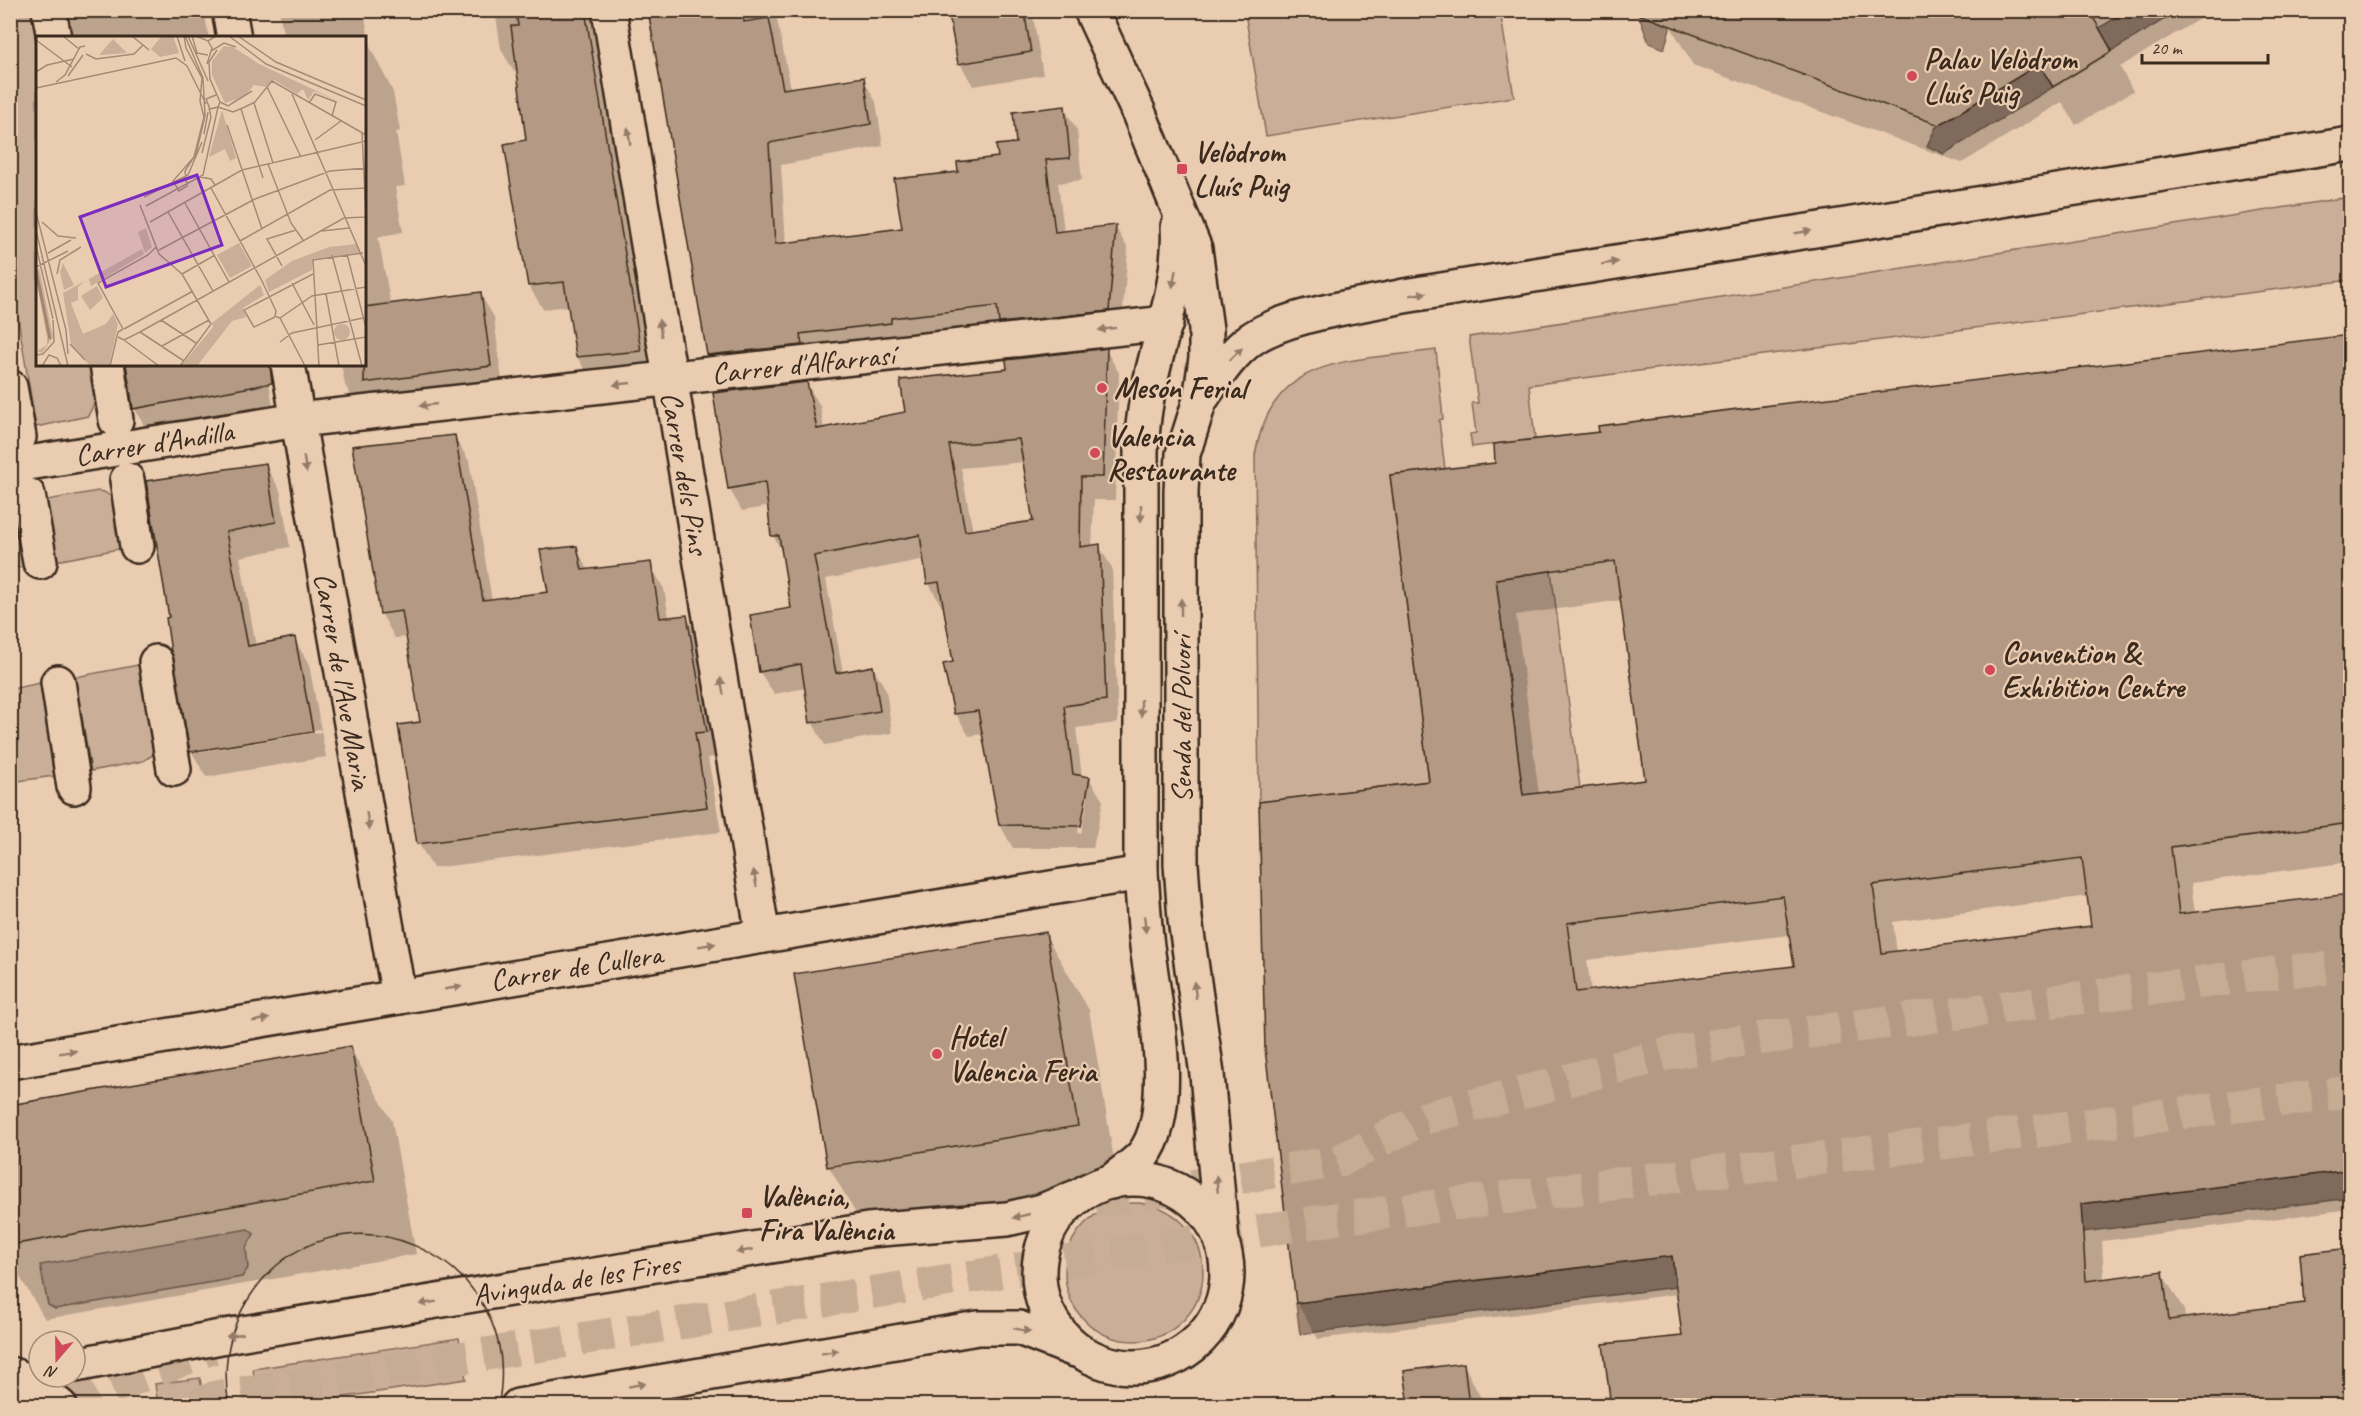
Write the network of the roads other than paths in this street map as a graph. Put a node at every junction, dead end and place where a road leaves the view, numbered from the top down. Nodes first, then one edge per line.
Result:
1 (49, 10) edge
2 (229, 10) edge
3 (609, 10) edge
4 (1091, 10) edge
5 (54, 36) edge
6 (234, 36) edge
7 (2350, 144) edge
8 (1176, 200) junction
9 (1166, 323) junction
10 (107, 366) edge
11 (288, 366) edge
12 (669, 379) junction
13 (10, 387) edge
14 (1200, 400) junction
15 (117, 420) dead end
16 (298, 420) junction
17 (15, 451) edge
18 (126, 480) dead end
19 (28, 495) dead end
20 (137, 546) dead end
21 (40, 562) dead end
22 (156, 662) dead end
23 (58, 682) dead end
24 (174, 770) dead end
25 (74, 787) dead end
26 (1141, 873) junction
27 (763, 936) junction
28 (399, 997) junction
29 (10, 1062) edge
30 (1111, 1182) junction
31 (1076, 1197) junction
32 (1222, 1242) junction
33 (1088, 1356) junction
34 (87, 1363) edge
35 (10, 1368) edge
36 (27, 1369) edge
37 (10, 1374) edge
38 (60, 1406) edge
39 (518, 1406) edge

1 - 5 street
2 - 6 street
12 -> 3 street, Carrer dels Pins
4 - 8 street, Senda del Polvorí
14 -> 7 street
8 -> 9 street, Senda del Polvorí
8 - 14 street, Senda del Polvorí
9 -> 12 street, Carrer d'Alfarrasí
9 -> 26 street, Senda del Polvorí
10 - 15 street
11 - 16 street, Carrer de l'Ave Maria
12 -> 16 street, Carrer d'Alfarrasí
27 -> 12 street, Carrer dels Pins
13 - 17 street
32 -> 14 street, Senda del Polvorí
16 - 17 street, Carrer d'Andilla
16 -> 28 street, Carrer de l'Ave Maria
18 - 20 street
19 - 21 street
22 - 24 street
23 - 25 street
26 - 27 street, Carrer de Cullera
26 -> 30 street, Senda del Polvorí
28 -> 27 street, Carrer de Cullera
29 -> 28 street, Carrer de Cullera
30 - 31 street
30 - 32 street
31 - 33 street
31 -> 34 street, Avinguda de les Fires
32 - 33 street
39 -> 33 street
35 - 36 street
37 - 38 street

